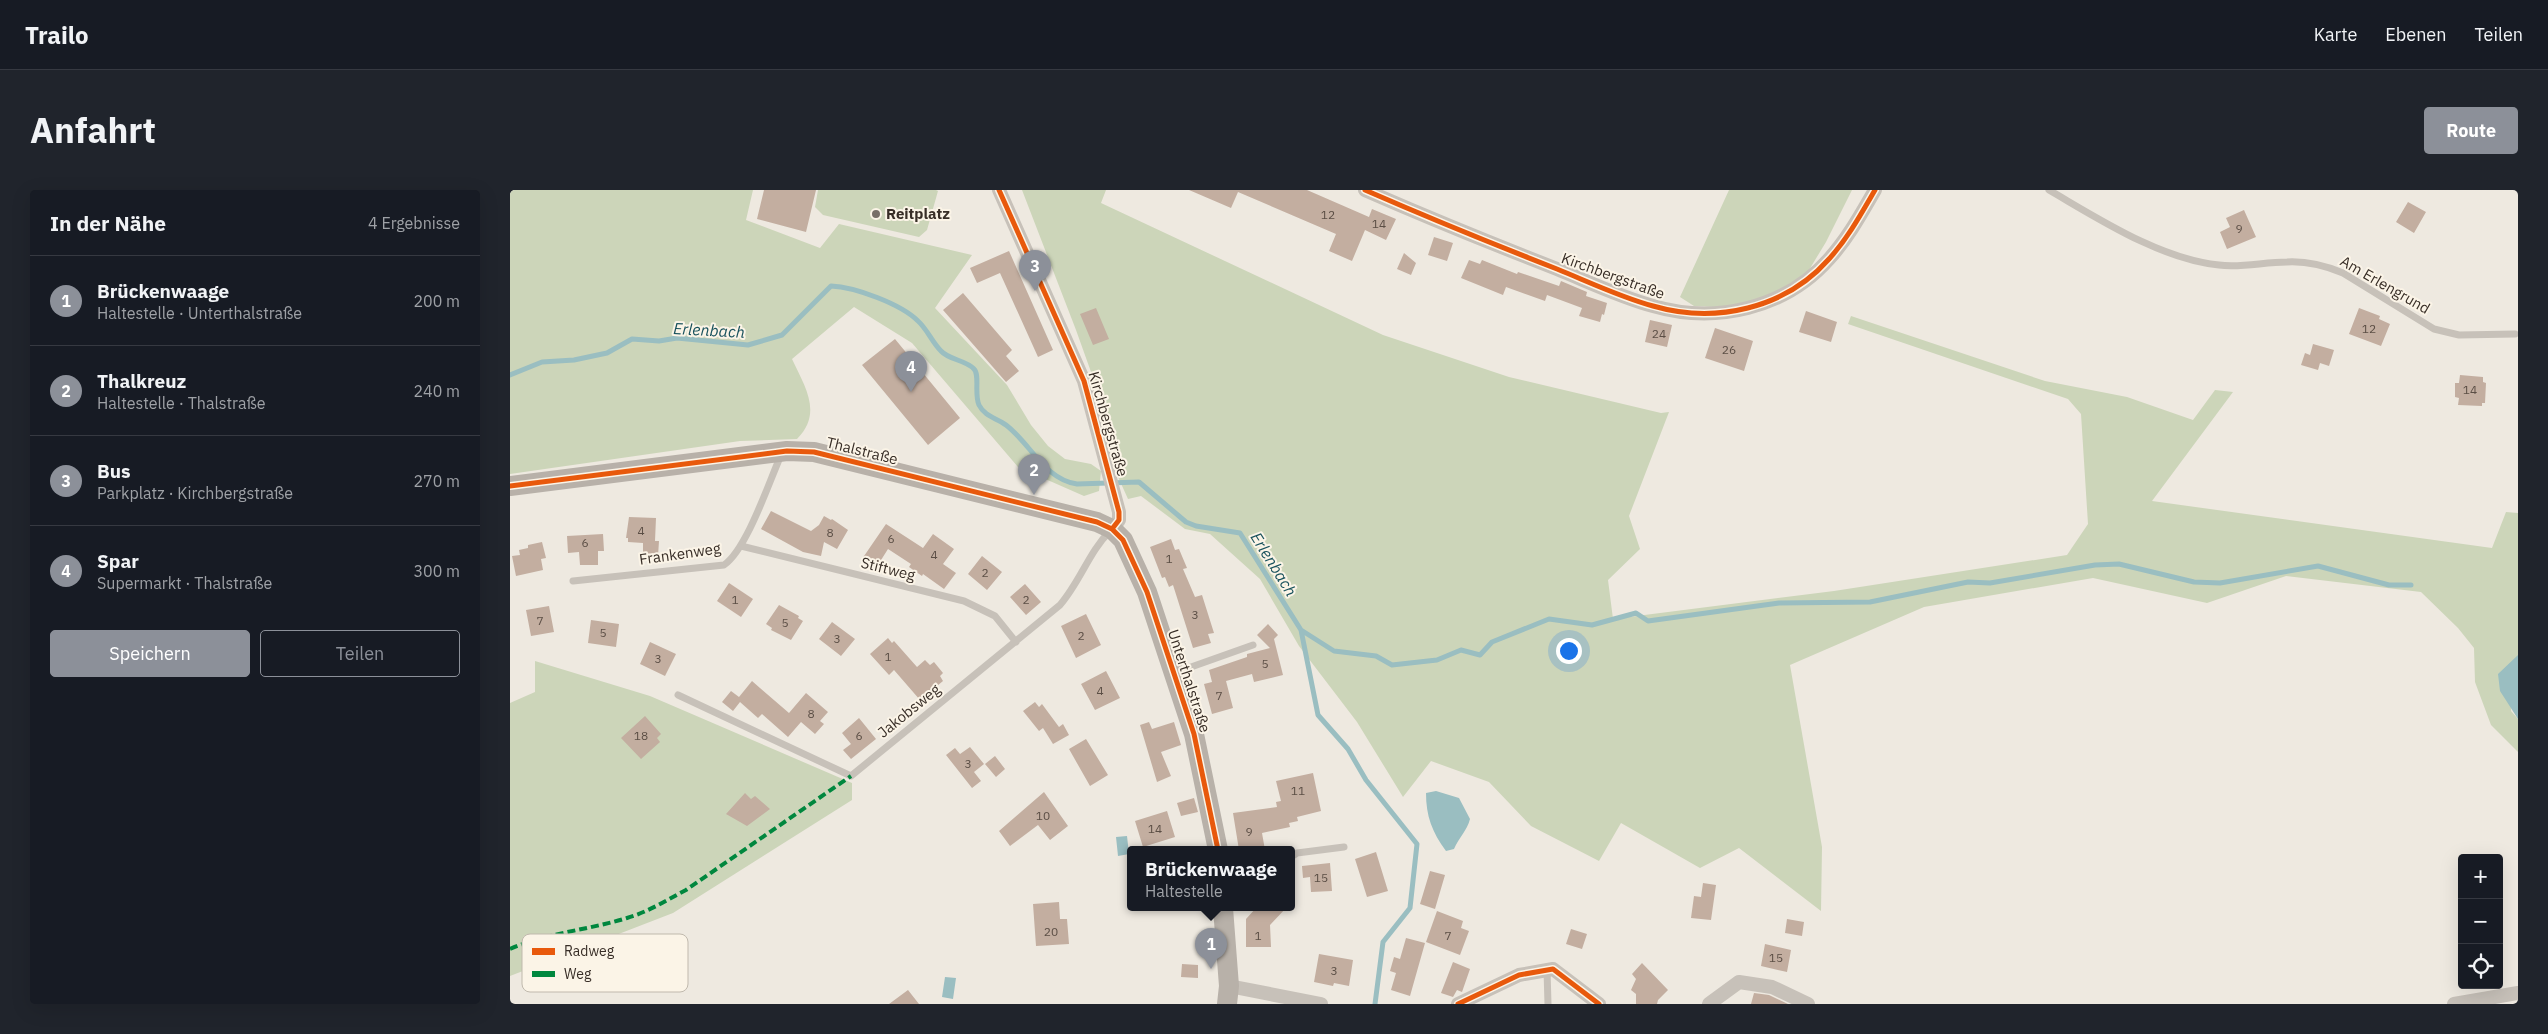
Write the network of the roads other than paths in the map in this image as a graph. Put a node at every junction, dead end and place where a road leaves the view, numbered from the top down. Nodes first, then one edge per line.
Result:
1 (999, 190) edge
2 (1365, 190) edge
3 (1875, 190) edge
4 (2049, 190) edge
5 (2514, 334) dead end
6 (783, 451) junction
7 (510, 486) edge
8 (1112, 529) junction
9 (741, 546) junction
10 (573, 581) dead end
11 (1016, 642) junction
12 (1253, 645) dead end
13 (1174, 674) junction
14 (678, 695) dead end
15 (1217, 846) edge
16 (1344, 848) dead end
17 (1295, 855) edge
18 (1223, 911) edge
19 (1547, 970) junction
20 (2518, 993) edge
21 (1228, 995) edge
22 (1321, 1004) edge
23 (1458, 1004) edge
24 (1548, 1004) edge
25 (1599, 1004) edge
26 (1709, 1004) edge
27 (1808, 1004) edge
28 (2454, 1004) edge

1 - 8 street, Kirchbergstraße
2 - 3 street, Kirchbergstraße
4 - 5 lane, Am Erlengrund
6 - 7 street, Thalstraße
6 - 8 street, Thalstraße
6 - 9 lane, Frankenweg
8 - 11 lane, Jakobsweg
8 - 13 street, Unterthalstraße
9 - 10 lane, Frankenweg
9 - 11 lane, Stiftweg
11 - 14 lane, Jakobsweg
12 - 13 lane
13 - 15 street, Unterthalstraße
16 - 17 lane
18 - 21 street
19 - 23 street
19 - 24 lane
19 - 25 street
20 - 28 street
21 - 22 street
26 - 27 street

